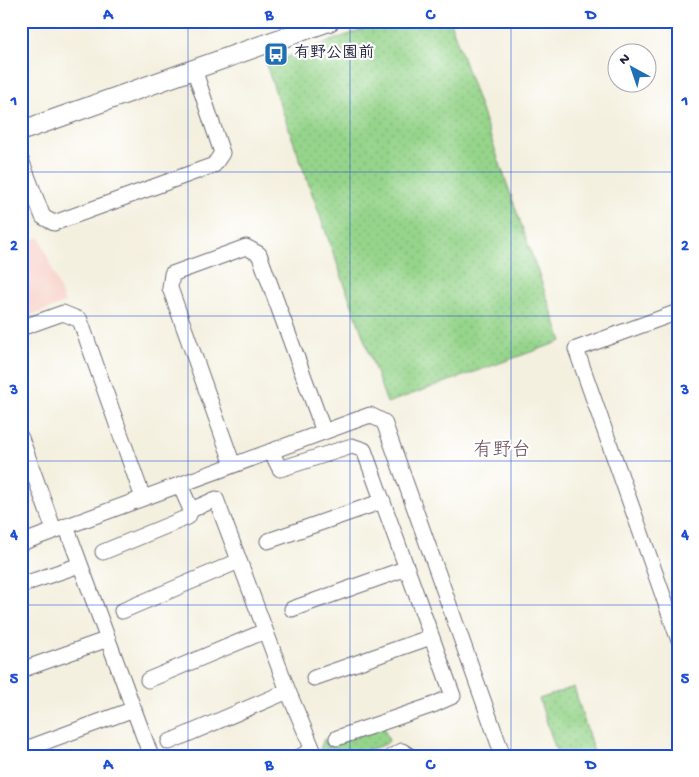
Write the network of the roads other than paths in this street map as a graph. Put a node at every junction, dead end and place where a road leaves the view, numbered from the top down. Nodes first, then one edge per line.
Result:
1 (330, 21) edge
2 (307, 25) edge
3 (194, 69) junction
4 (22, 129) edge
5 (21, 160) edge
6 (678, 312) edge
7 (21, 328) edge
8 (324, 432) junction
9 (21, 438) edge
10 (271, 451) junction
11 (232, 465) junction
12 (180, 484) junction
13 (144, 498) junction
14 (383, 501) junction
15 (191, 510) junction
16 (60, 528) junction
17 (268, 541) dead end
18 (21, 543) edge
19 (103, 552) dead end
20 (240, 561) junction
21 (80, 564) junction
22 (407, 568) junction
23 (21, 585) edge
24 (292, 608) dead end
25 (122, 611) dead end
26 (265, 630) junction
27 (431, 637) junction
28 (678, 638) edge
29 (108, 639) junction
30 (21, 670) edge
31 (314, 678) dead end
32 (148, 680) dead end
33 (288, 691) junction
34 (134, 709) junction
35 (337, 738) dead end
36 (169, 742) dead end
37 (23, 750) dead end
38 (151, 756) edge
39 (300, 756) edge
40 (392, 756) edge
41 (410, 756) edge
42 (503, 756) edge

1 - 2 street
2 - 3 street
3 - 4 street
3 - 5 street
6 - 28 street
7 - 13 street
8 - 10 street
8 - 11 street
8 - 42 street
9 - 16 street
10 - 11 street
10 - 14 street
11 - 12 street
12 - 13 street
12 - 15 street
13 - 16 street
14 - 17 street
14 - 22 street
15 - 19 street
15 - 20 street
16 - 18 street
16 - 21 street
20 - 25 street
20 - 26 street
21 - 23 street
21 - 29 street
22 - 24 street
22 - 27 street
26 - 32 street
26 - 33 street
27 - 31 street
27 - 35 street
29 - 30 street
29 - 34 street
33 - 36 street
33 - 39 street
34 - 37 street
34 - 38 street
40 - 41 street

